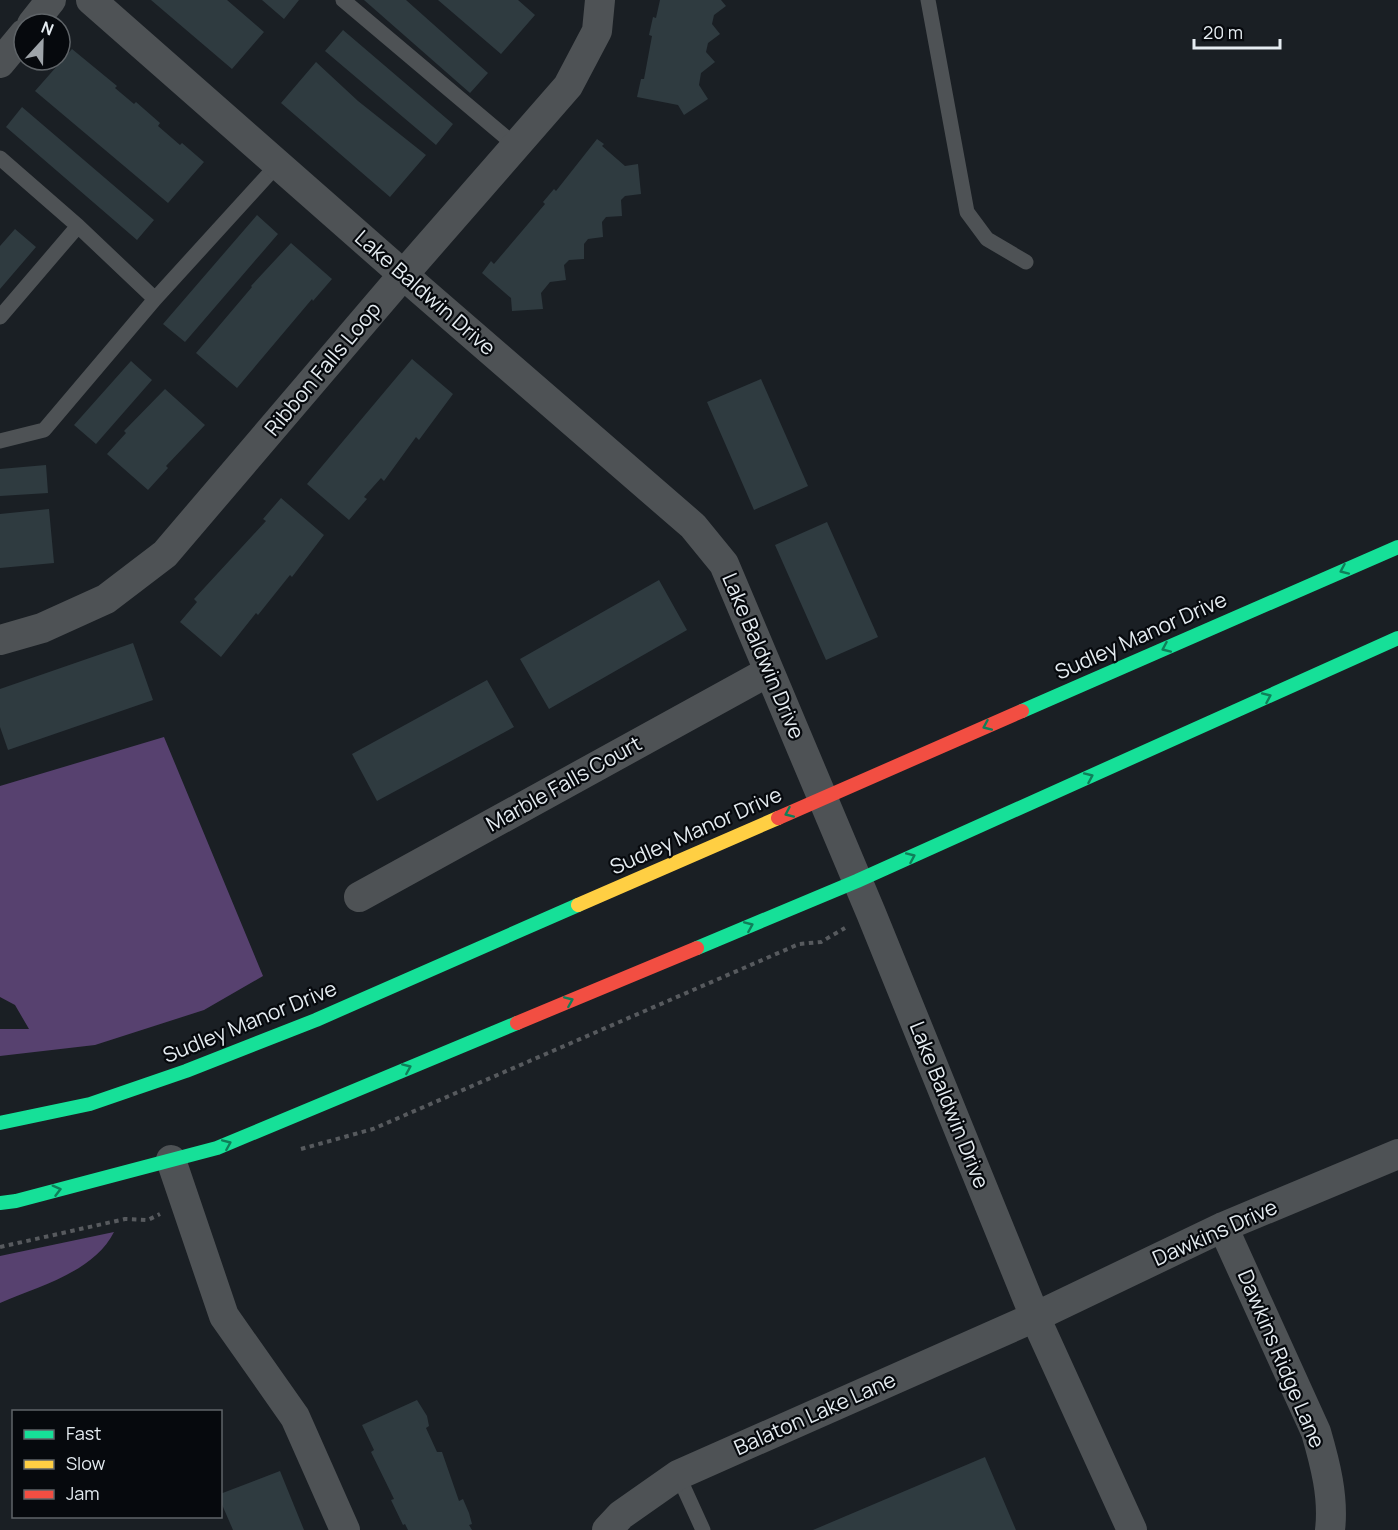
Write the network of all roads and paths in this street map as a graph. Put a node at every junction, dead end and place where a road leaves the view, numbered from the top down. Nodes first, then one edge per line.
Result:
1 (51, 0) edge
2 (91, 0) edge
3 (343, 0) edge
4 (600, 0) edge
5 (928, 0) edge
6 (42, 12) edge
7 (12, 48) edge
8 (0, 63) edge
9 (516, 147) junction
10 (0, 158) edge
11 (278, 164) junction
12 (78, 226) junction
13 (1026, 262) dead end
14 (403, 275) junction
15 (155, 299) junction
16 (0, 316) edge
17 (0, 441) edge
18 (1398, 547) edge
19 (1398, 638) edge
20 (0, 640) edge
21 (768, 672) junction
22 (823, 798) junction
23 (857, 881) junction
24 (359, 897) dead end
25 (821, 942) dead end
26 (0, 1123) edge
27 (295, 1151) dead end
28 (1398, 1155) edge
29 (171, 1160) junction
30 (0, 1203) edge
31 (125, 1220) dead end
32 (1223, 1227) junction
33 (0, 1247) edge
34 (1035, 1317) junction
35 (678, 1475) junction
36 (618, 1525) edge
37 (345, 1530) edge
38 (703, 1530) edge
39 (1132, 1530) edge
40 (1330, 1530) edge

1 - 6 street
2 - 11 street, Lake Baldwin Drive
3 - 9 lane
4 - 9 street, Ribbon Falls Loop
5 - 13 lane
7 - 8 street
9 - 14 street, Ribbon Falls Loop
10 - 12 lane
11 - 14 street, Lake Baldwin Drive
11 - 15 lane
12 - 15 lane
12 - 16 lane
14 - 20 street, Ribbon Falls Loop
14 - 21 street, Lake Baldwin Drive
15 - 17 lane
18 -> 22 main road, Sudley Manor Drive
23 -> 19 main road
21 - 22 street, Lake Baldwin Drive
21 - 24 street, Marble Falls Court
22 - 23 street, Lake Baldwin Drive
22 -> 26 main road, Sudley Manor Drive
29 -> 23 main road
23 - 34 street, Lake Baldwin Drive
25 - 27 path
28 - 32 street, Dawkins Drive
30 -> 29 main road
29 - 37 street
31 - 33 path
32 - 34 street, Dawkins Drive
32 - 40 street, Dawkins Ridge Lane
34 - 35 street, Balaton Lake Lane
34 - 39 street, Lake Baldwin Drive
35 - 36 street, Balaton Lake Lane
35 - 38 lane

